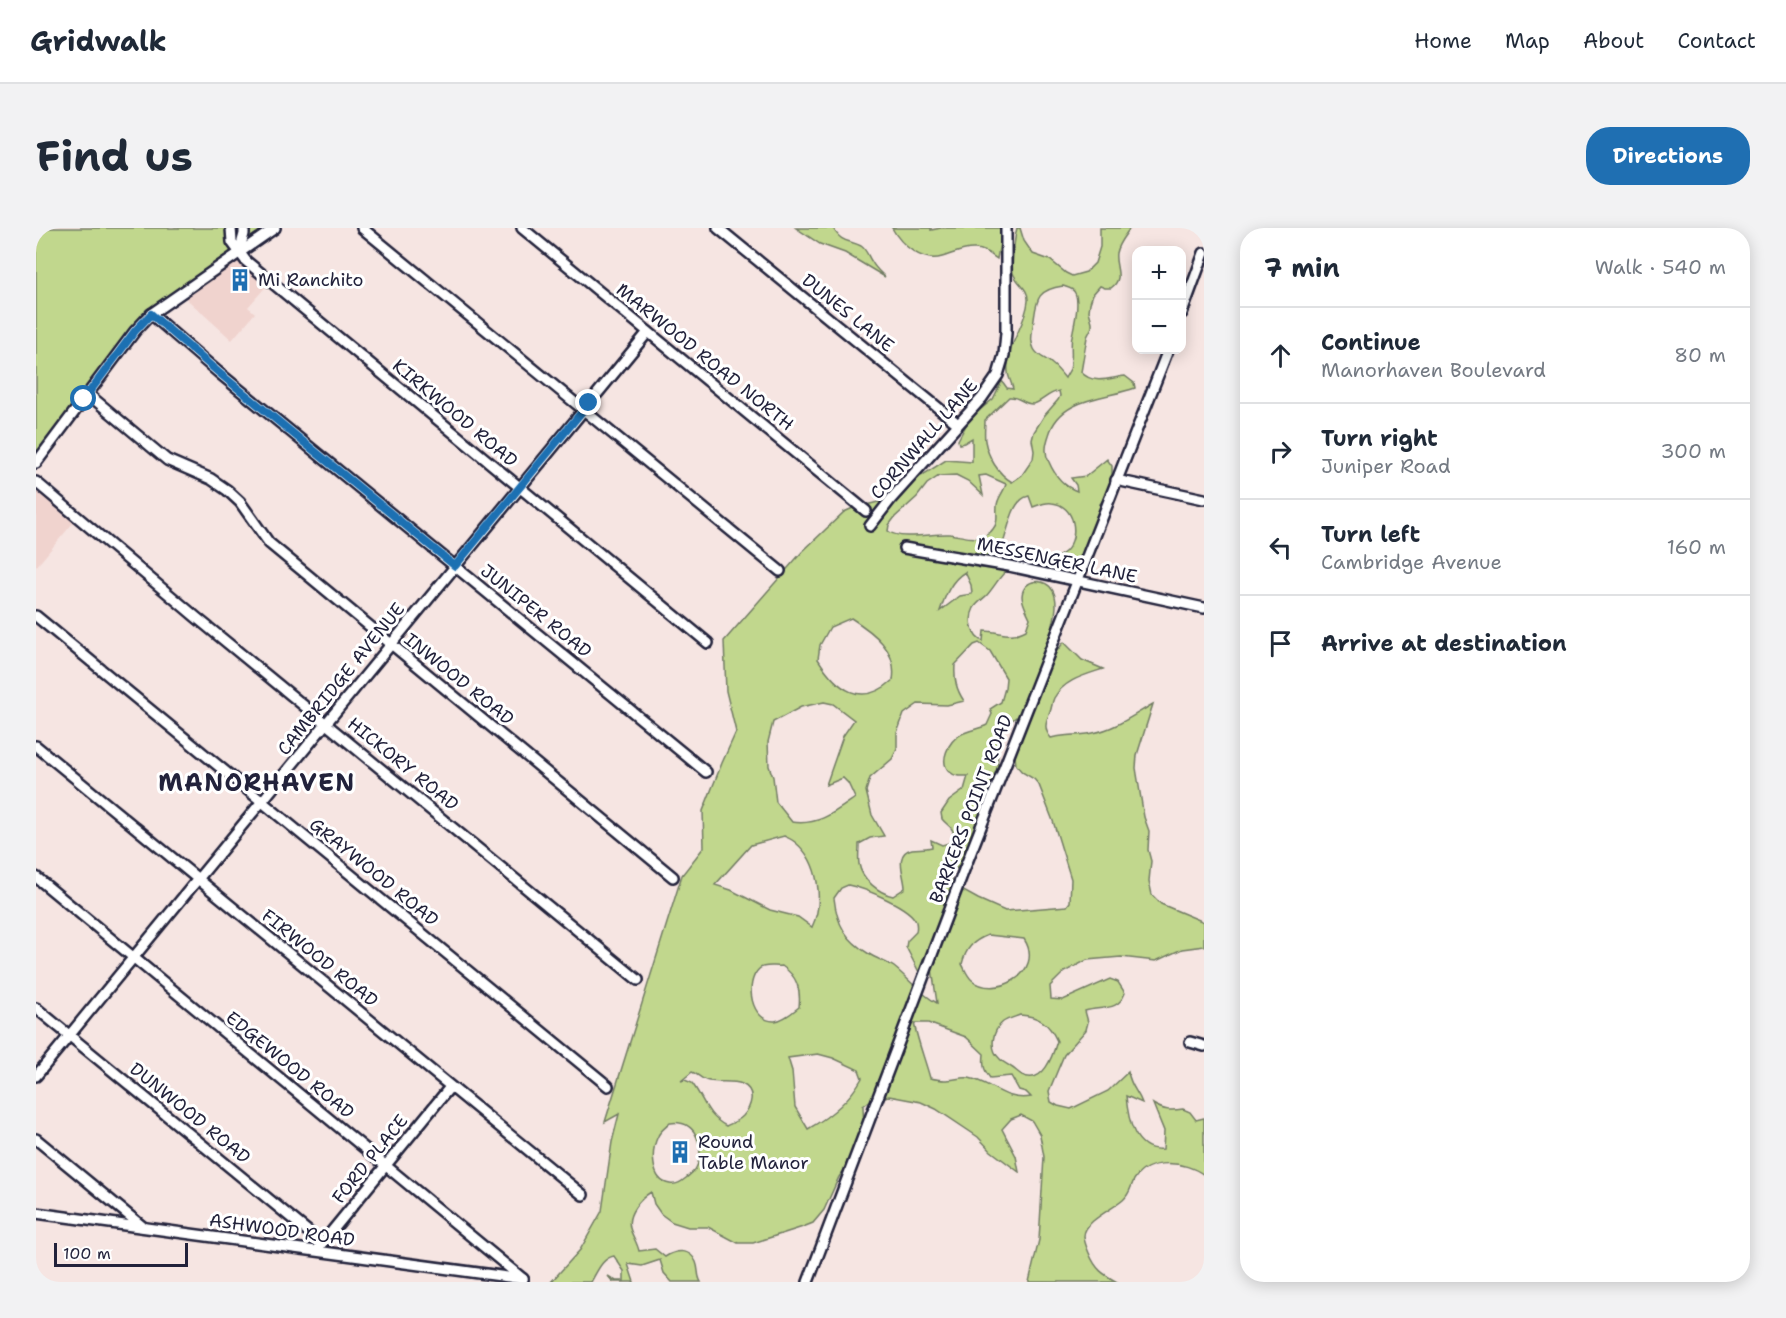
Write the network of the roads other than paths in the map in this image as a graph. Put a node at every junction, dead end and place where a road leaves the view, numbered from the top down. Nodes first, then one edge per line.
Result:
1 (231, 228) edge
2 (244, 228) edge
3 (274, 228) edge
4 (362, 228) edge
5 (522, 228) edge
6 (718, 228) edge
7 (1006, 228) edge
8 (239, 252) junction
9 (1204, 253) edge
10 (1186, 302) edge
11 (151, 314) junction
12 (648, 332) junction
13 (1165, 354) edge
14 (88, 394) junction
15 (584, 410) junction
16 (958, 424) junction
17 (36, 463) edge
18 (1116, 480) junction
19 (36, 482) edge
20 (519, 488) junction
21 (1204, 498) edge
22 (866, 511) dead end
23 (870, 526) dead end
24 (904, 548) dead end
25 (455, 566) junction
26 (780, 570) dead end
27 (1078, 581) junction
28 (1204, 608) edge
29 (36, 616) edge
30 (708, 643) dead end
31 (391, 645) junction
32 (327, 723) junction
33 (36, 746) edge
34 (706, 772) dead end
35 (262, 801) junction
36 (36, 877) edge
37 (673, 877) dead end
38 (198, 879) junction
39 (134, 957) junction
40 (638, 980) dead end
41 (36, 1008) edge
42 (69, 1035) junction
43 (1190, 1042) dead end
44 (1204, 1046) edge
45 (36, 1076) edge
46 (608, 1086) dead end
47 (450, 1087) junction
48 (36, 1139) edge
49 (386, 1165) junction
50 (583, 1196) dead end
51 (36, 1212) edge
52 (144, 1228) junction
53 (322, 1243) junction
54 (316, 1251) junction
55 (523, 1279) joint
56 (808, 1282) edge

1 - 8 street
2 - 8 street
3 - 8 street
4 - 15 street
5 - 12 street, MARWOOD ROAD NORTH
6 - 16 street, DUNES LANE
7 - 16 street, CORNWALL LANE
8 - 11 street
8 - 20 street, KIRKWOOD ROAD
9 - 10 street
11 - 14 street
11 - 25 street, JUNIPER ROAD
12 - 15 street, CAMBRIDGE AVENUE
12 - 22 street, MARWOOD ROAD NORTH
13 - 18 street, BARKERS POINT ROAD
14 - 17 street
14 - 31 street, INWOOD ROAD
15 - 20 street, CAMBRIDGE AVENUE
15 - 26 street
16 - 23 street, CORNWALL LANE
18 - 21 street
18 - 27 street, BARKERS POINT ROAD
19 - 32 street, HICKORY ROAD
20 - 25 street, CAMBRIDGE AVENUE
20 - 30 street, KIRKWOOD ROAD
24 - 27 street, MESSENGER LANE
25 - 31 street, CAMBRIDGE AVENUE
25 - 34 street, JUNIPER ROAD
27 - 28 street, MESSENGER LANE
27 - 56 street, BARKERS POINT ROAD
29 - 35 street, GRAYWOOD ROAD
31 - 32 street, CAMBRIDGE AVENUE
31 - 37 street, INWOOD ROAD
32 - 35 street, CAMBRIDGE AVENUE
32 - 40 street, HICKORY ROAD
33 - 38 street, FIRWOOD ROAD
35 - 38 street, CAMBRIDGE AVENUE
35 - 46 street, GRAYWOOD ROAD
36 - 39 street, EDGEWOOD ROAD
38 - 39 street, CAMBRIDGE AVENUE
38 - 47 street, FIRWOOD ROAD
39 - 42 street, CAMBRIDGE AVENUE
39 - 49 street, EDGEWOOD ROAD
41 - 42 street, DUNWOOD ROAD
42 - 45 street, CAMBRIDGE AVENUE
42 - 53 street, DUNWOOD ROAD
43 - 44 street
47 - 49 street, FORD PLACE
47 - 50 street, FIRWOOD ROAD
48 - 52 street
49 - 53 street, FORD PLACE
49 - 55 street, EDGEWOOD ROAD
51 - 52 street, ASHWOOD ROAD
52 - 54 street, ASHWOOD ROAD
53 - 54 street, FORD PLACE
54 - 55 street, ASHWOOD ROAD

